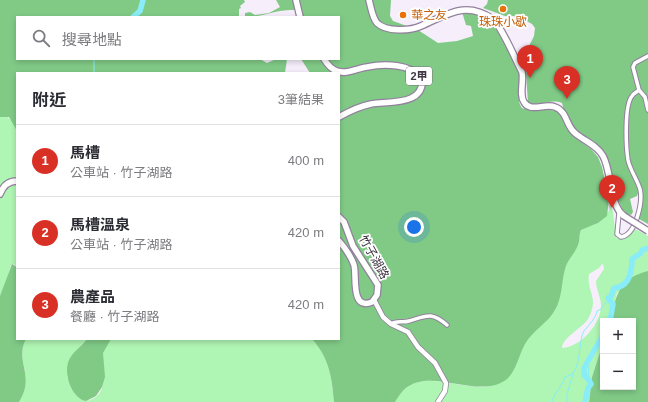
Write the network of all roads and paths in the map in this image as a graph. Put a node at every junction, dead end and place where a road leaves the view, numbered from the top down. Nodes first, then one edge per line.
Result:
1 (296, 0) edge
2 (369, 0) edge
3 (300, 16) edge
4 (648, 56) edge
5 (325, 60) edge
6 (340, 72) edge
7 (340, 72) edge
8 (639, 90) junction
9 (648, 110) edge
10 (340, 118) edge
11 (16, 181) edge
12 (0, 194) edge
13 (621, 214) junction
14 (340, 218) edge
15 (648, 230) edge
16 (340, 242) edge
17 (374, 300) junction
18 (391, 324) junction
19 (447, 325) dead end
20 (438, 402) edge

1 - 3 main road
2 - 13 main road
4 - 8 street
5 - 6 main road, 2甲
7 - 10 main road, 2甲
8 - 9 street
8 - 13 street
11 - 12 main road
13 - 15 main road, bridge
14 - 17 main road, 竹子湖路
16 - 17 main road, 竹子湖路
17 - 18 street
18 - 19 street
18 - 20 street

